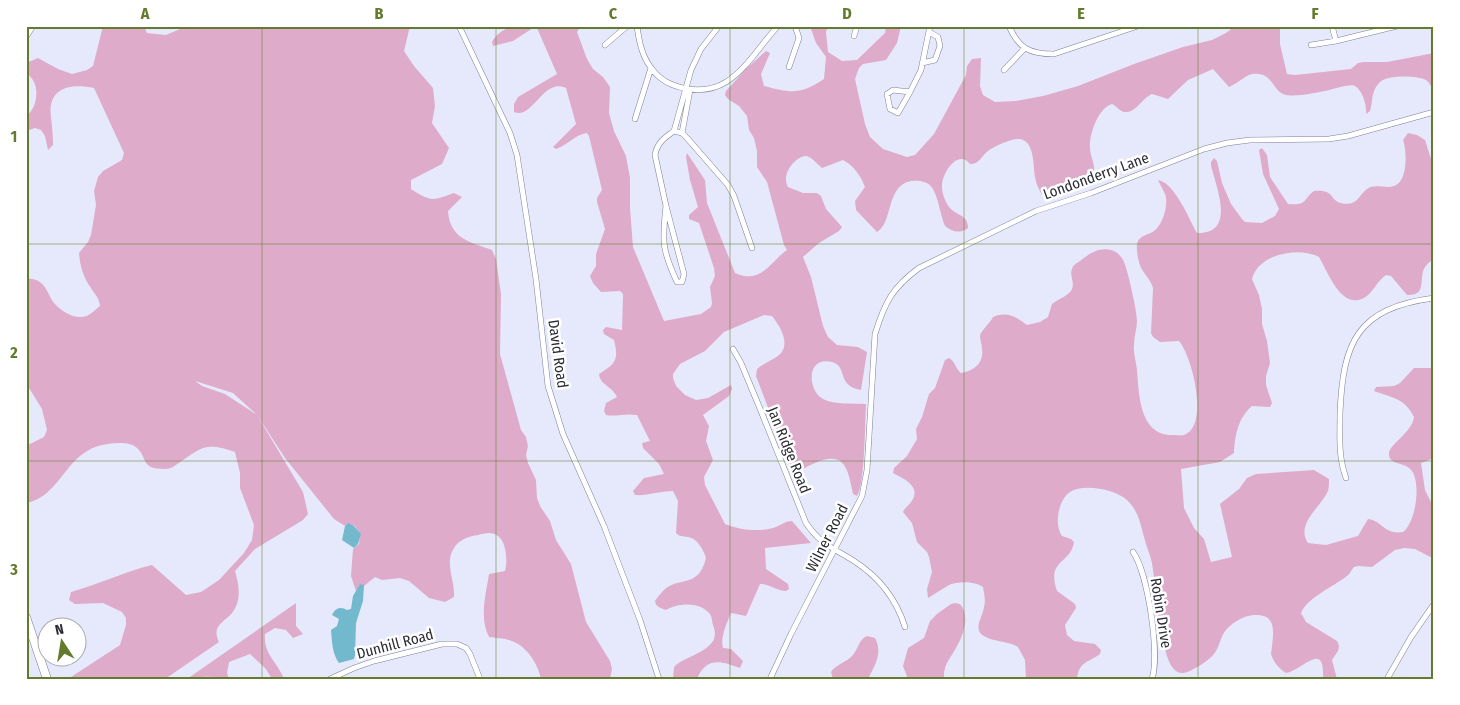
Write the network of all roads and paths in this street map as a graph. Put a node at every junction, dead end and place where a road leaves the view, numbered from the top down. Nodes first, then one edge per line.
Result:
1 (33, 26) edge
2 (459, 26) edge
3 (628, 26) edge
4 (637, 26) edge
5 (719, 26) edge
6 (778, 26) edge
7 (795, 26) edge
8 (856, 26) edge
9 (1009, 26) edge
10 (1138, 26) edge
11 (1332, 26) edge
12 (1397, 26) edge
13 (930, 29) edge
14 (1369, 29) edge
15 (854, 36) dead end
16 (26, 37) edge
17 (1336, 41) junction
18 (605, 45) dead end
19 (1311, 45) dead end
20 (1025, 48) junction
21 (922, 63) junction
22 (790, 67) dead end
23 (651, 68) junction
24 (1004, 70) dead end
25 (687, 89) junction
26 (910, 92) junction
27 (1434, 112) edge
28 (635, 119) dead end
29 (674, 131) junction
30 (682, 134) junction
31 (666, 206) junction
32 (752, 248) dead end
33 (1434, 298) edge
34 (733, 349) dead end
35 (871, 399) joint
36 (1346, 478) dead end
37 (835, 551) junction
38 (1133, 552) dead end
39 (1434, 604) edge
40 (26, 617) edge
41 (905, 627) dead end
42 (28, 632) edge
43 (47, 679) edge
44 (330, 679) edge
45 (480, 679) edge
46 (659, 679) edge
47 (770, 679) edge
48 (1152, 679) edge
49 (1387, 679) edge

1 - 16 street
2 - 46 street, David Road
3 - 18 street
4 - 23 street
5 - 25 street
6 - 25 street
7 - 22 street
8 - 15 street
9 - 20 street
10 - 20 street
11 - 17 street
12 - 14 street
13 - 21 street
13 - 21 street
14 - 17 street
17 - 19 street
20 - 24 street
21 - 26 street
23 - 25 street
23 - 28 street
25 - 29 street
25 - 30 street
26 - 26 street
27 - 35 street, Londonderry Lane
29 - 30 street
29 - 31 street
30 - 32 street
31 - 31 street
33 - 36 street
34 - 37 street, Jan Ridge Road
35 - 37 street, Wilner Road
37 - 41 street, Jan Ridge Road
37 - 47 street, Wilner Road
38 - 48 street, Robin Drive
39 - 49 street
40 - 42 street
42 - 43 street
44 - 45 street, Dunhill Road

